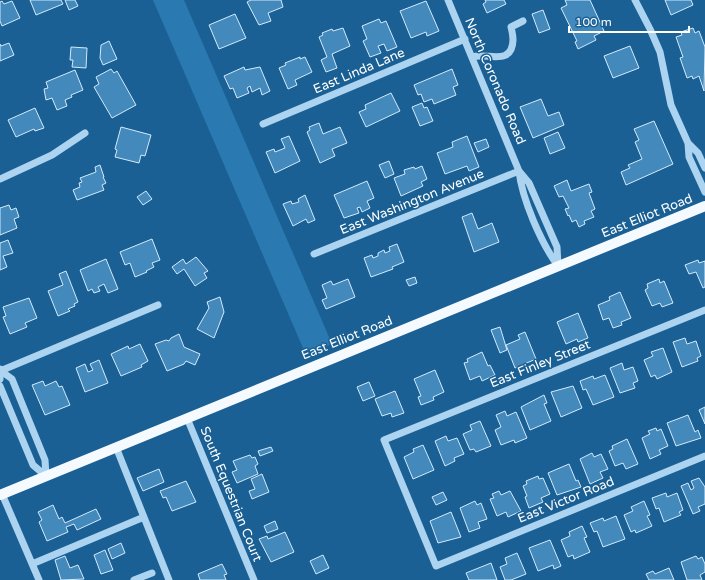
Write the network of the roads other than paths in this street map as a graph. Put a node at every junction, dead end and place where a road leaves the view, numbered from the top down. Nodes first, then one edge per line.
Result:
1 (448, 0) edge
2 (635, 0) edge
3 (523, 21) dead end
4 (465, 39) junction
5 (472, 57) junction
6 (263, 124) dead end
7 (85, 133) dead end
8 (688, 143) junction
9 (705, 168) edge
10 (519, 171) junction
11 (0, 179) edge
12 (705, 192) edge
13 (705, 206) edge
14 (314, 254) dead end
15 (558, 266) junction
16 (158, 305) dead end
17 (705, 310) edge
18 (0, 370) edge
19 (0, 379) edge
20 (0, 386) edge
21 (187, 418) junction
22 (116, 447) junction
23 (705, 456) edge
24 (46, 476) junction
25 (1, 494) edge
26 (144, 517) junction
27 (32, 564) junction
28 (436, 566) joint
29 (152, 573) dead end
30 (39, 580) edge
31 (134, 580) edge
32 (169, 580) edge
33 (254, 580) edge

1 - 4 street, North Coronado Road
2 - 8 street
3 - 5 street
4 - 5 street, North Coronado Road
4 - 6 street, East Linda Lane
5 - 10 street, North Coronado Road
7 - 11 street
8 - 9 street
8 - 12 street
10 - 14 street, East Washington Avenue
10 - 15 street, North Coronado Road
13 - 15 main road, East Elliot Road
15 - 21 main road, East Elliot Road
16 - 18 street
17 - 28 street, East Finley Street
18 - 19 street
18 - 24 street
20 - 24 street
21 - 22 main road, East Elliot Road
21 - 33 street, South Equestrian Court
22 - 24 main road, East Elliot Road
22 - 26 street
23 - 28 street, East Victor Road
24 - 25 main road, East Elliot Road
25 - 27 street
26 - 27 street
26 - 32 street
27 - 30 street
29 - 31 street

